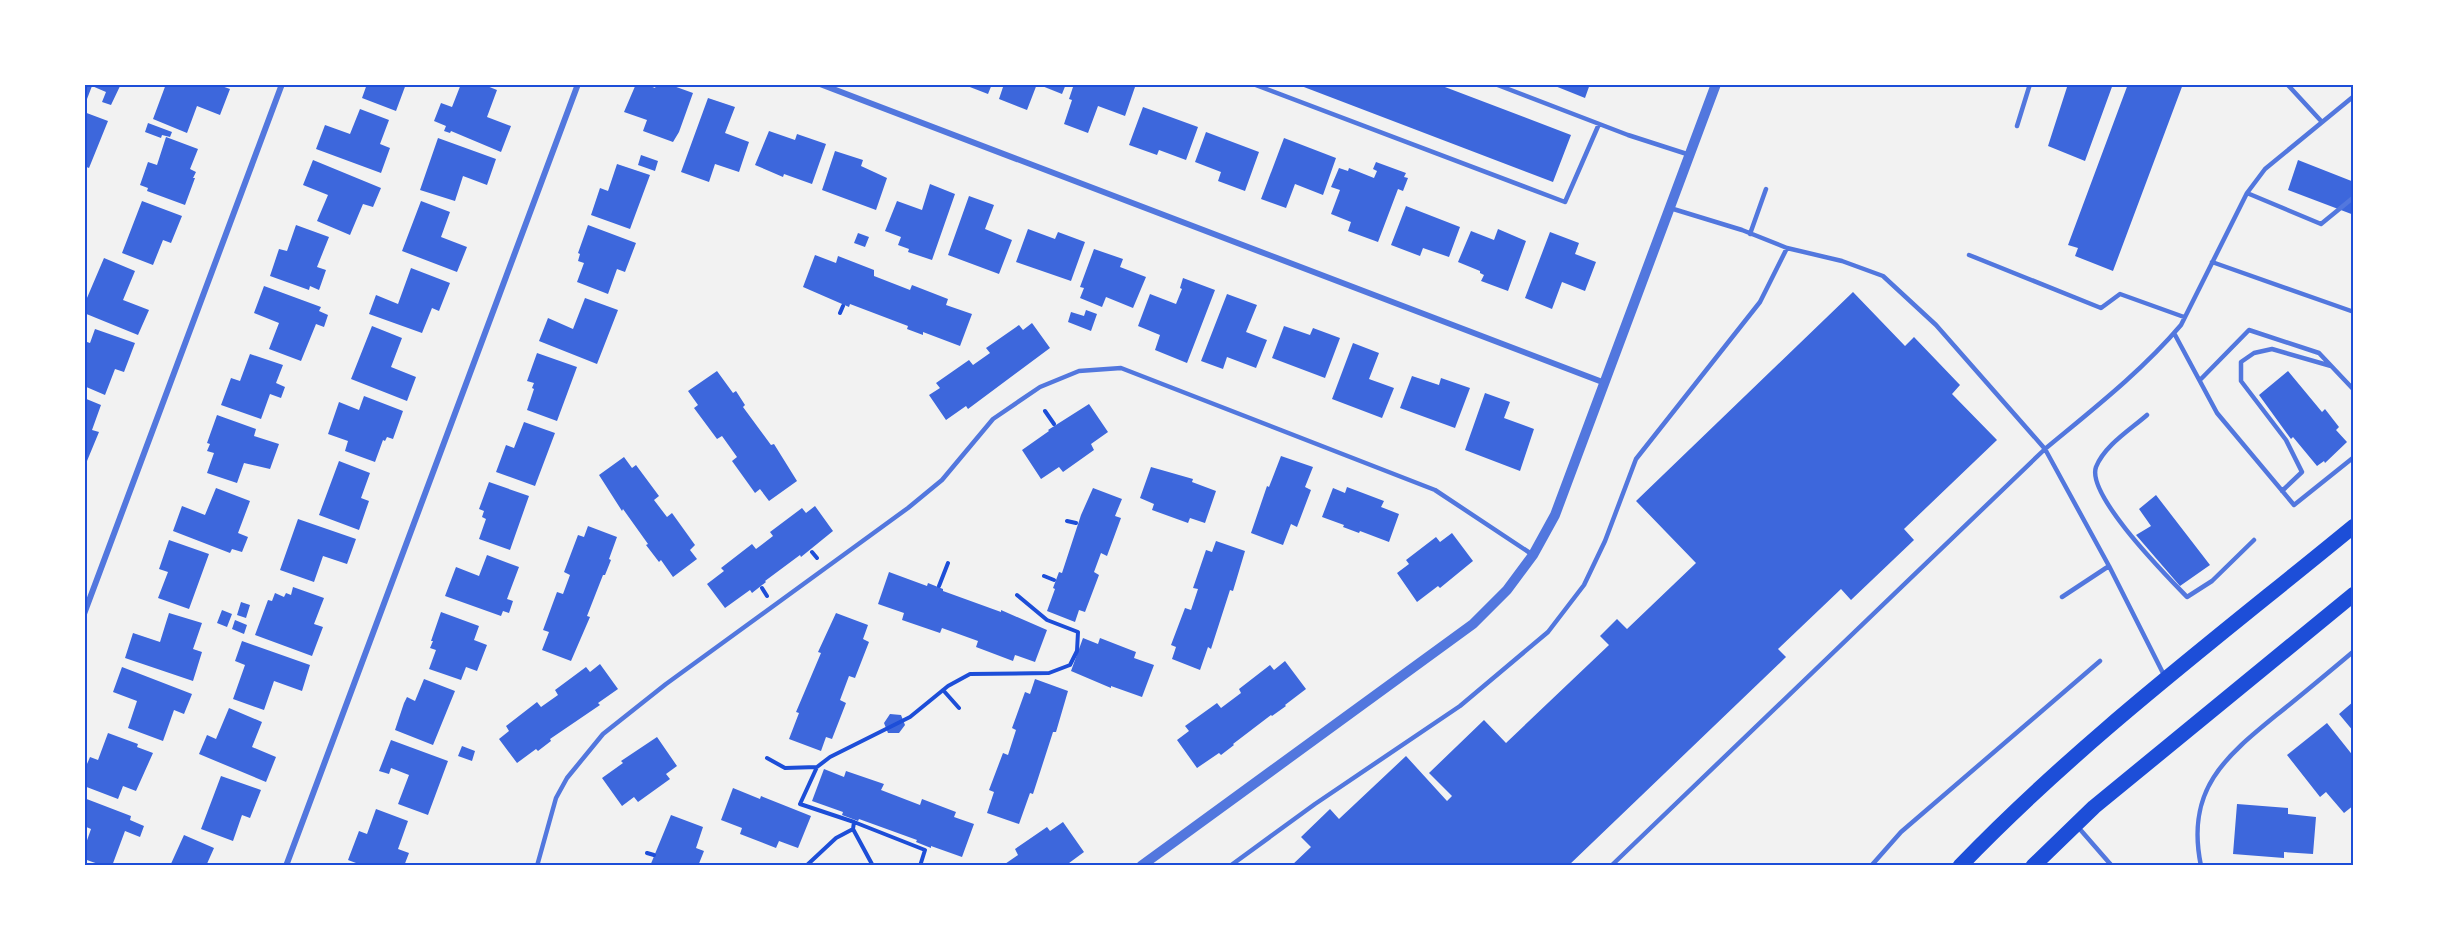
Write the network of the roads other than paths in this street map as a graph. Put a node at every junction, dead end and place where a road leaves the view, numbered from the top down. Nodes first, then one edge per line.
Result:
1 (282, 84) edge
2 (578, 84) edge
3 (820, 84) edge
4 (1253, 84) edge
5 (1495, 84) edge
6 (1716, 84) edge
7 (2030, 84) edge
8 (2287, 84) edge
9 (2354, 96) edge
10 (2322, 122) junction
11 (1599, 124) junction
12 (2017, 126) dead end
13 (1690, 155) junction
14 (1766, 189) dead end
15 (2247, 193) junction
16 (2354, 197) edge
17 (1670, 208) junction
18 (1750, 234) junction
19 (1787, 248) junction
20 (1969, 255) dead end
21 (2212, 262) junction
22 (2354, 312) edge
23 (2184, 317) junction
24 (2174, 333) junction
25 (2331, 366) junction
26 (2200, 380) junction
27 (1605, 382) junction
28 (2354, 390) edge
29 (2147, 415) dead end
30 (2045, 449) junction
31 (2354, 457) edge
32 (2282, 491) junction
33 (2354, 526) edge
34 (2254, 540) dead end
35 (1533, 555) junction
36 (2109, 566) junction
37 (2354, 594) edge
38 (2062, 597) dead end
39 (84, 614) edge
40 (2354, 651) edge
41 (2100, 661) dead end
42 (2166, 680) junction
43 (2076, 824) junction
44 (286, 866) edge
45 (537, 866) edge
46 (1141, 866) edge
47 (1230, 866) edge
48 (1611, 866) edge
49 (1871, 866) edge
50 (1960, 866) edge
51 (2033, 866) edge
52 (2112, 866) edge
53 (2201, 866) edge

1 - 39 street
2 - 44 street
3 - 27 street
4 - 11 lane
5 - 11 lane
6 - 13 street
7 - 12 lane
8 - 10 lane
9 - 10 lane
10 - 15 lane
11 - 13 lane
13 - 17 street
14 - 18 lane
15 - 16 lane
15 - 21 lane
17 - 18 lane
17 - 27 street
18 - 19 lane
19 - 30 lane
19 - 47 lane
20 - 23 lane
21 - 22 lane
21 - 23 lane
23 - 24 lane
24 - 26 lane
24 - 30 lane
25 - 26 lane
25 - 28 lane
25 - 32 lane
26 - 32 lane
27 - 35 street
29 - 34 lane
30 - 36 lane
30 - 48 lane
31 - 32 lane
33 - 42 main road
35 - 45 lane
35 - 46 street
36 - 38 lane
36 - 42 lane
37 - 43 main road
40 - 53 lane
41 - 49 lane
42 - 50 main road
43 - 51 main road
43 - 52 lane

